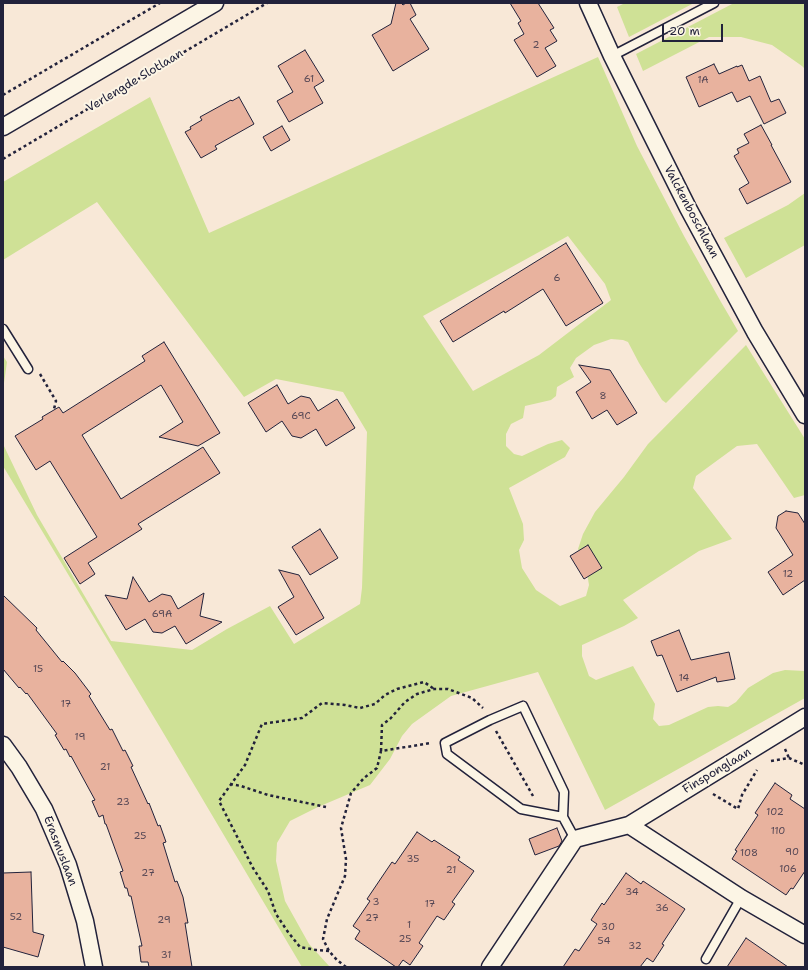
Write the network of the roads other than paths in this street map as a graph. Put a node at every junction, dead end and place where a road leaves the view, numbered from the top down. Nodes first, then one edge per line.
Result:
1 (215, 3) edge
2 (588, 3) edge
3 (714, 3) edge
4 (612, 56) junction
5 (3, 127) edge
6 (3, 329) edge
7 (28, 369) dead end
8 (805, 415) edge
9 (805, 717) edge
10 (3, 745) edge
11 (562, 817) junction
12 (629, 825) junction
13 (576, 839) junction
14 (742, 898) junction
15 (805, 935) edge
16 (706, 960) dead end
17 (94, 967) edge
18 (490, 967) edge

1 - 5 street
2 - 4 street, Valckenboschlaan
3 - 4 lane
4 - 8 street, Valckenboschlaan
6 - 7 lane
9 - 12 street, Finsponglaan
10 - 17 street, Erasmuslaan
11 - 11 lane
11 - 13 lane
12 - 13 street, Finsponglaan
12 - 14 street
13 - 18 street
14 - 15 street
14 - 16 lane

